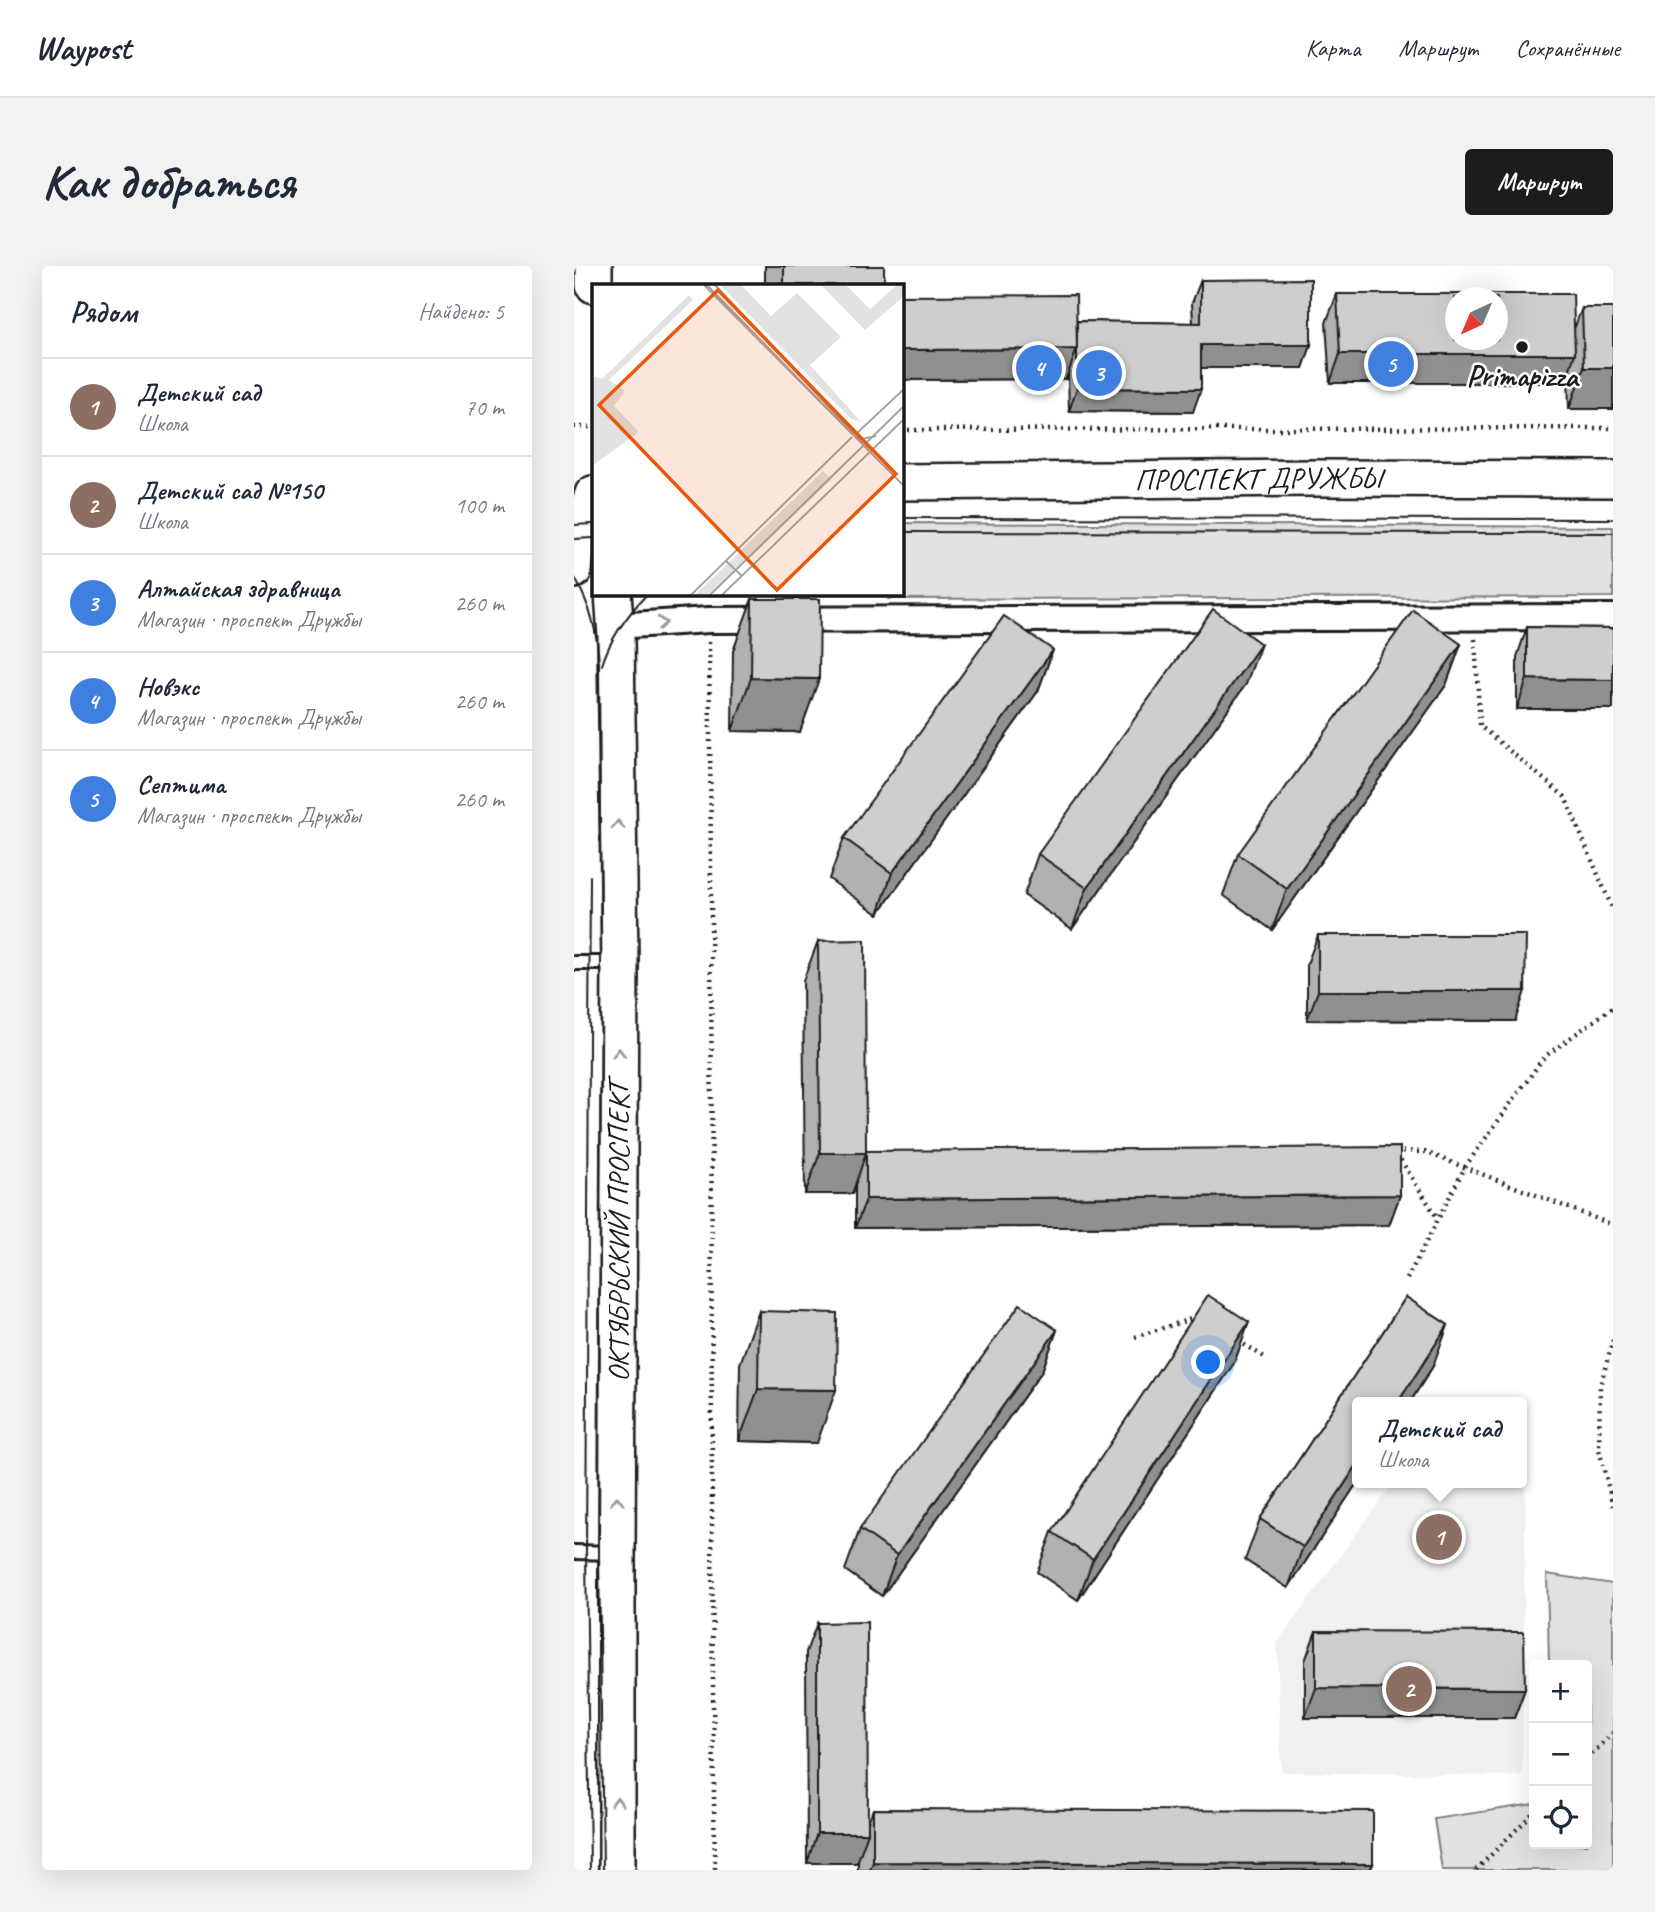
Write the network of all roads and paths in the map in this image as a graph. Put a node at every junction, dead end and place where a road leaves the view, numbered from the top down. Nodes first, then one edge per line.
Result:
1 (594, 266) edge
2 (594, 284) edge
3 (574, 427) edge
4 (592, 427) edge
5 (1613, 428) edge
6 (903, 430) edge
7 (1613, 479) edge
8 (903, 482) edge
9 (574, 485) edge
10 (592, 485) edge
11 (592, 497) edge
12 (574, 570) edge
13 (614, 609) edge
14 (1613, 617) edge
15 (1474, 618) junction
16 (709, 620) junction
17 (1613, 910) edge
18 (620, 962) junction
19 (574, 963) edge
20 (1613, 1007) edge
21 (1465, 1167) junction
22 (1438, 1219) junction
23 (1613, 1225) edge
24 (1407, 1279) dead end
25 (1197, 1317) edge
26 (1135, 1337) dead end
27 (1231, 1337) edge
28 (1613, 1340) edge
29 (1266, 1358) dead end
30 (1613, 1506) edge
31 (574, 1552) edge
32 (617, 1553) junction
33 (1613, 1733) edge
34 (1592, 1754) edge
35 (1529, 1817) edge
36 (617, 1870) edge
37 (715, 1870) edge
38 (1476, 1870) edge

1 - 2 main road
3 - 4 path
5 - 6 path
7 - 8 main road, ПРОСПЕКТ ДРУЖБЫ
9 - 10 main road
11 - 12 main road
13 -> 16 street
18 -> 13 main road, ОКТЯБРЬСКИЙ ПРОСПЕКТ
14 - 15 street
15 - 16 street
15 - 17 path
16 - 37 path
18 - 19 lane
32 -> 18 main road, ОКТЯБРЬСКИЙ ПРОСПЕКТ
20 - 21 path
21 - 22 path
21 - 22 path
21 - 23 path
22 - 24 path
25 - 26 path
27 - 29 path
28 - 30 path
31 - 32 lane
36 -> 32 main road, ОКТЯБРЬСКИЙ ПРОСПЕКТ
33 - 34 path
35 - 38 path

